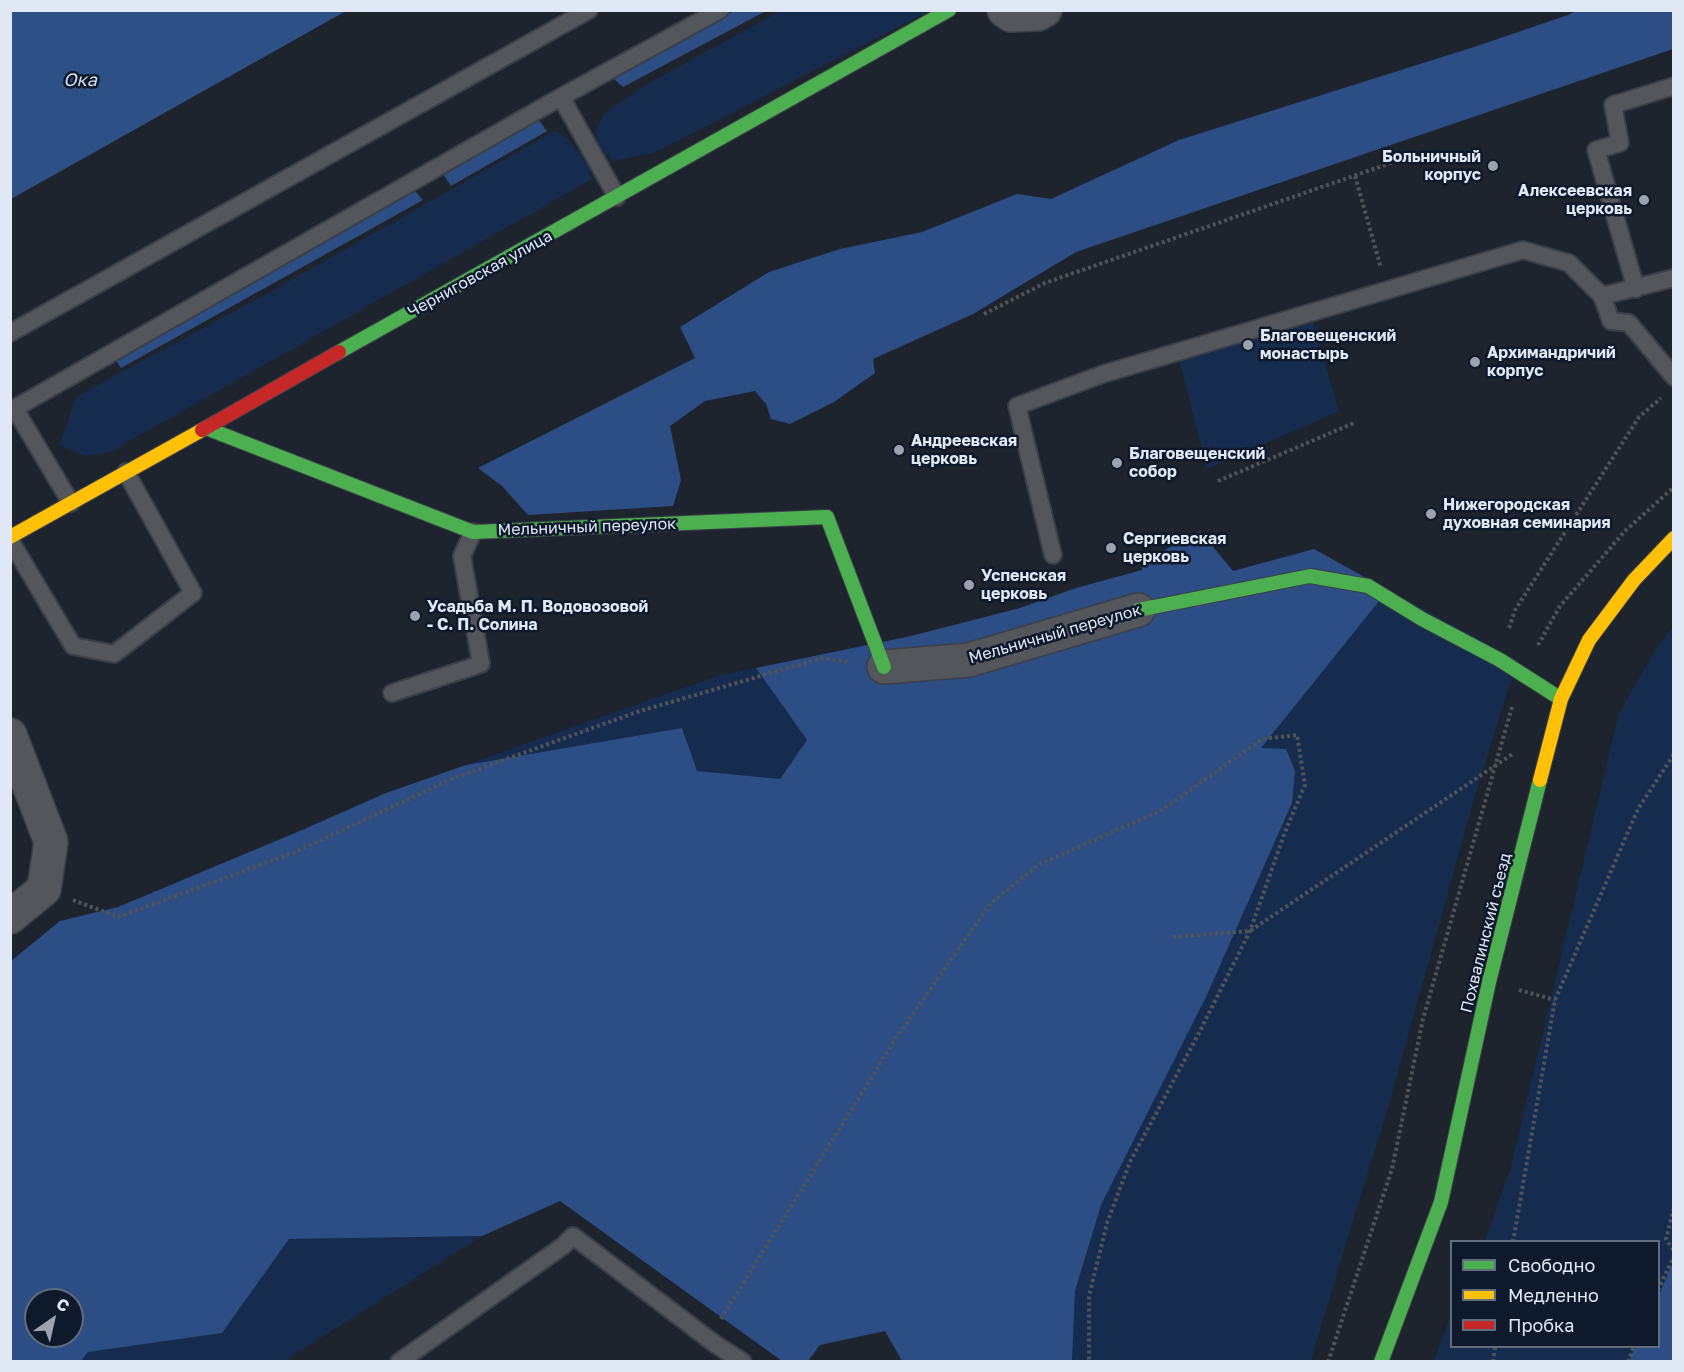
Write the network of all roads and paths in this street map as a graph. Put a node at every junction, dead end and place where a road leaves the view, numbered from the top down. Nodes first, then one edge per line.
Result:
1 (589, 10) edge
2 (720, 10) edge
3 (949, 10) edge
4 (1004, 10) edge
5 (1045, 10) edge
6 (1674, 86) edge
7 (561, 97) junction
8 (1414, 155) dead end
9 (1355, 176) junction
10 (617, 197) junction
11 (1674, 278) edge
12 (1636, 289) junction
13 (1387, 290) junction
14 (1602, 297) junction
15 (984, 314) dead end
16 (10, 333) edge
17 (1674, 377) edge
18 (1665, 395) dead end
19 (13, 410) edge
20 (1354, 423) dead end
21 (206, 428) junction
22 (126, 472) junction
23 (1218, 481) dead end
24 (1674, 487) edge
25 (71, 503) junction
26 (473, 532) junction
27 (1674, 538) edge
28 (10, 539) edge
29 (1053, 555) dead end
30 (1138, 610) joint
31 (1500, 660) junction
32 (884, 667) junction
33 (1522, 674) junction
34 (392, 693) dead end
35 (1561, 699) junction
36 (1554, 726) junction
37 (10, 735) edge
38 (1674, 754) edge
39 (1495, 767) junction
40 (44, 889) junction
41 (10, 917) edge
42 (1250, 932) junction
43 (1173, 937) dead end
44 (1674, 1208) edge
45 (1514, 1240) edge
46 (1674, 1251) edge
47 (1674, 1256) edge
48 (1660, 1288) edge
49 (719, 1321) dead end
50 (1634, 1348) edge
51 (399, 1362) edge
52 (744, 1362) edge
53 (1089, 1362) edge
54 (1328, 1362) edge
55 (1381, 1362) edge
56 (1628, 1362) edge

1 - 16 lane
2 - 7 lane
3 - 10 street, Черниговская улица
4 - 5 street
6 - 12 lane
7 - 10 lane
7 - 19 lane
8 - 9 path
9 - 13 path
9 - 15 path
10 - 21 street, Черниговская улица
11 - 12 lane
12 - 14 lane
13 - 14 lane
13 - 29 lane
14 - 17 lane
18 - 31 path
19 - 25 lane
20 - 23 path
21 - 22 street, Черниговская улица
21 - 26 street, Мельничный переулок
22 - 25 street, Черниговская улица
22 - 28 lane
24 - 33 path
25 - 28 street, Черниговская улица
26 - 32 street, Мельничный переулок
26 - 34 lane
27 - 35 street, Похвалинский съезд
30 - 31 street, Мельничный переулок
30 - 32 street, Мельничный переулок
31 - 33 street, Мельничный переулок
32 - 40 path
33 - 35 street, Мельничный переулок
33 - 39 path
35 - 36 street, Похвалинский съезд
36 - 39 path
36 - 55 street, Похвалинский съезд
37 - 40 street
38 - 45 path
39 - 42 path
39 - 54 path
40 - 41 street
42 - 43 path
42 - 49 path
42 - 53 path
44 - 46 path
47 - 48 path
50 - 56 path
51 - 52 lane

